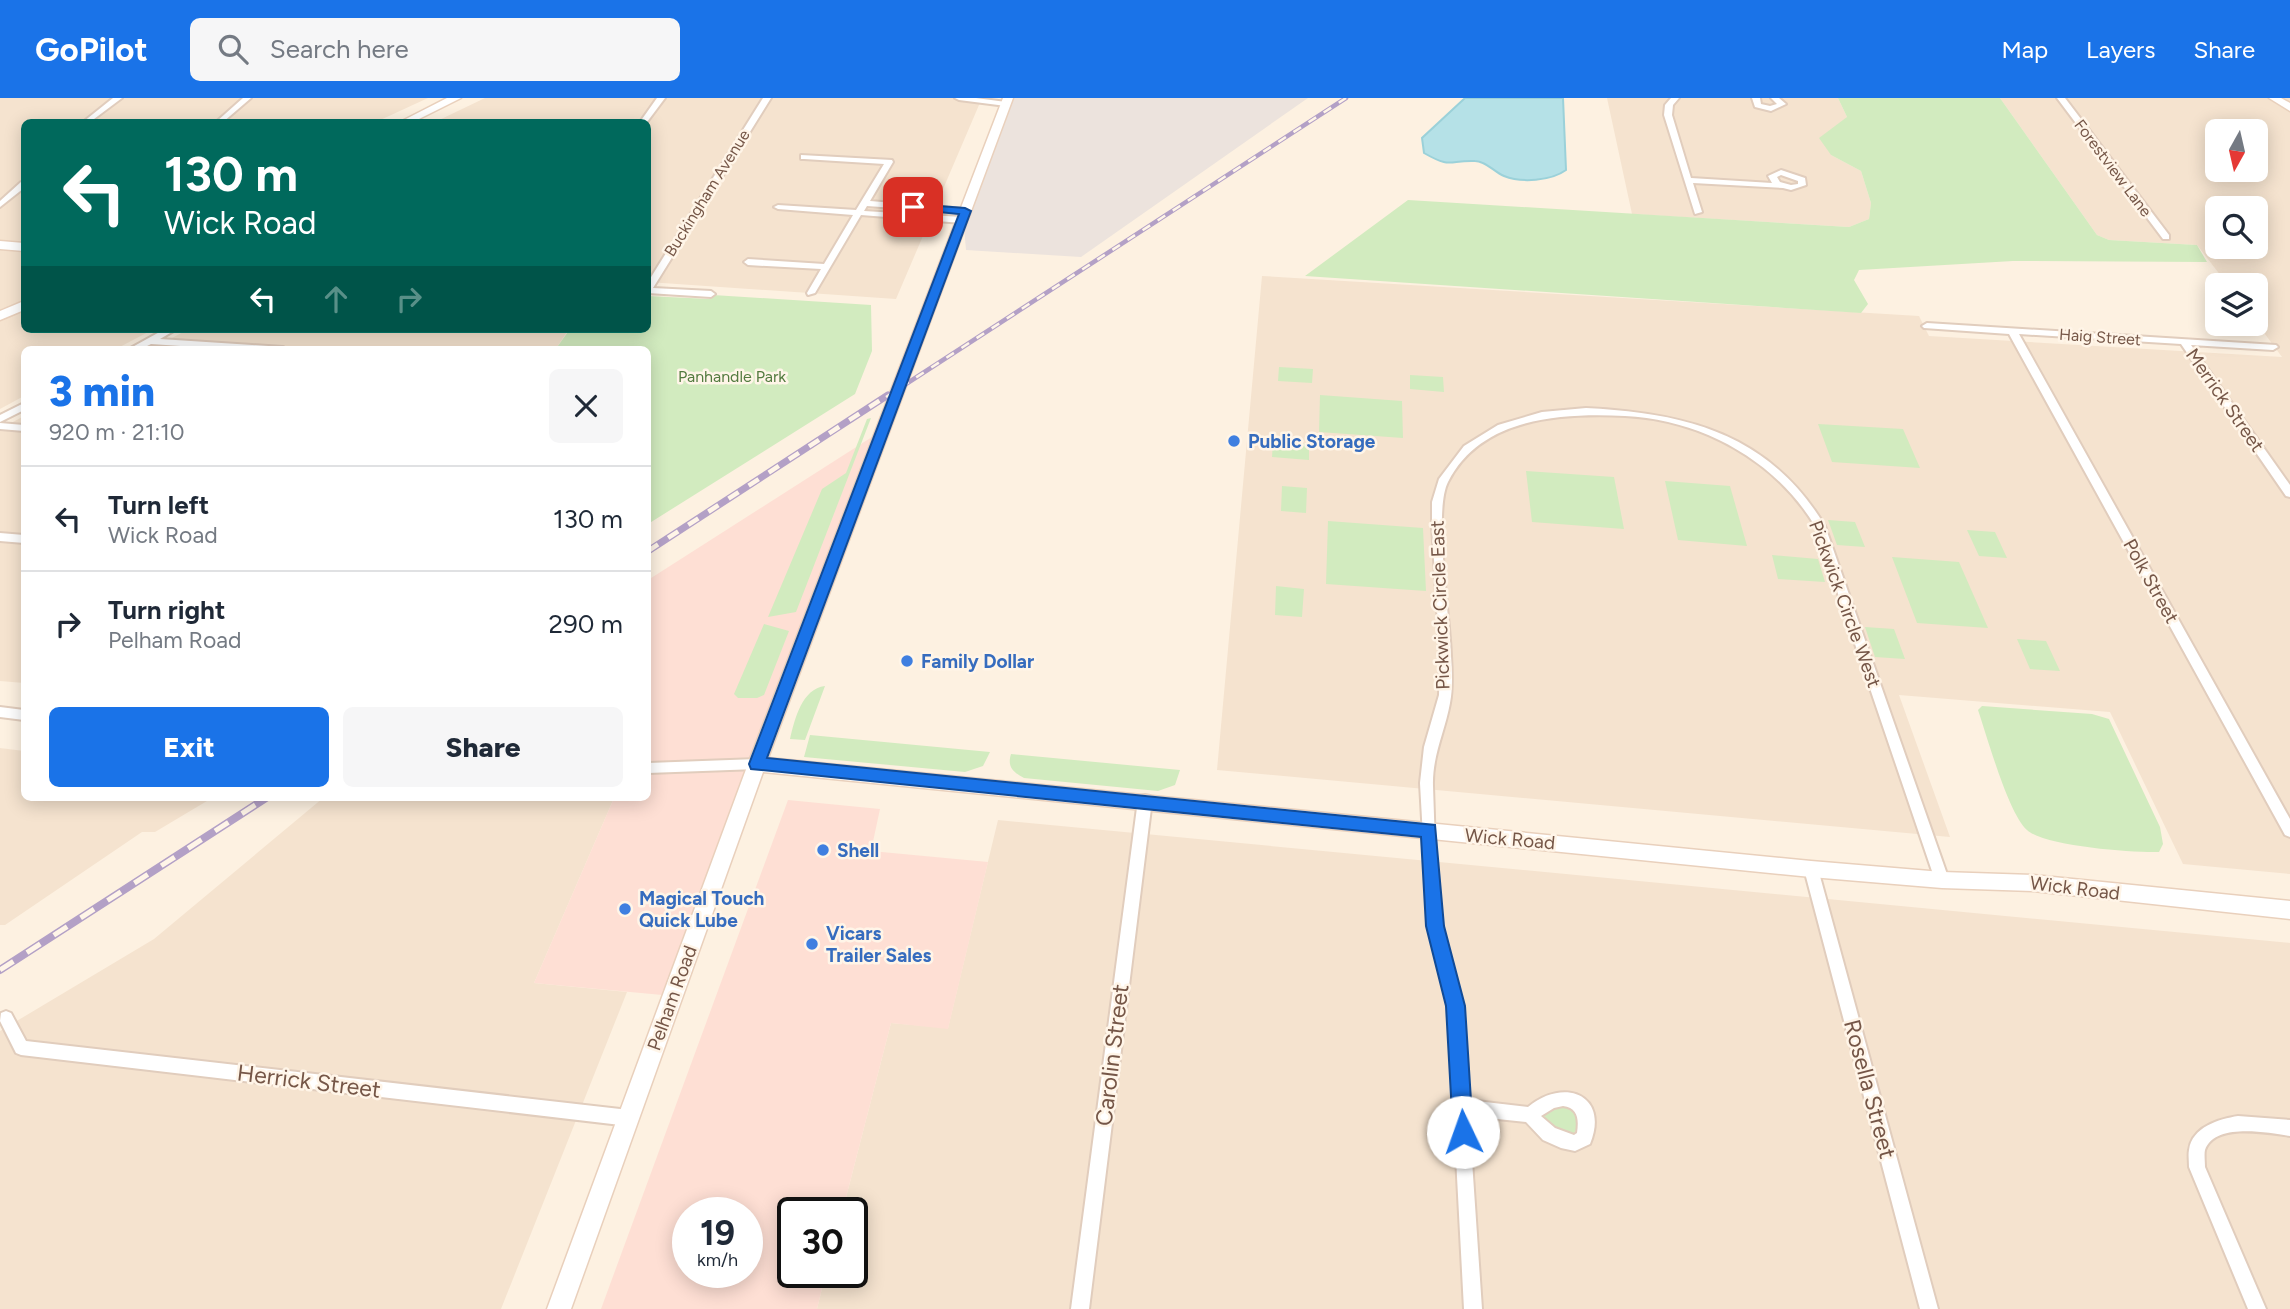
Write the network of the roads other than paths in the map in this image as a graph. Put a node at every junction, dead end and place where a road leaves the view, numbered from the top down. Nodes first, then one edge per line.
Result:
1 (118, 98) edge
2 (247, 98) edge
3 (456, 98) edge
4 (661, 98) edge
5 (767, 98) edge
6 (959, 98) edge
7 (1675, 98) edge
8 (1754, 98) edge
9 (1775, 98) edge
10 (2061, 98) edge
11 (2274, 98) edge
12 (1007, 101) edge
13 (2290, 108) edge
14 (90, 119) edge
15 (222, 119) edge
16 (411, 119) edge
17 (645, 119) edge
18 (804, 157) dead end
19 (889, 162) joint
20 (1688, 180) junction
21 (1782, 186) dead end
22 (21, 187) edge
23 (0, 205) edge
24 (778, 207) dead end
25 (863, 208) junction
26 (1698, 212) dead end
27 (964, 215) junction
28 (2166, 237) dead end
29 (0, 246) edge
30 (21, 247) edge
31 (748, 262) dead end
32 (827, 267) junction
33 (651, 284) edge
34 (651, 289) edge
35 (811, 293) dead end
36 (711, 294) dead end
37 (21, 306) edge
38 (0, 316) edge
39 (1927, 326) dead end
40 (2012, 331) junction
41 (164, 333) edge
42 (149, 341) junction
43 (2183, 342) junction
44 (140, 346) edge
45 (223, 346) edge
46 (2273, 347) dead end
47 (21, 408) edge
48 (1607, 411) joint
49 (0, 419) edge
50 (0, 426) edge
51 (21, 428) edge
52 (2290, 493) edge
53 (0, 537) edge
54 (21, 539) edge
55 (0, 712) edge
56 (21, 715) edge
57 (757, 764) junction
58 (651, 768) edge
59 (1145, 800) junction
60 (1429, 830) junction
61 (2290, 831) edge
62 (1811, 869) junction
63 (1942, 880) junction
64 (2290, 910) edge
65 (6, 1018) dead end
66 (1461, 1107) junction
67 (1530, 1115) dead end
68 (629, 1118) junction
69 (2290, 1128) edge
70 (559, 1309) edge
71 (1080, 1309) edge
72 (1473, 1309) edge
73 (1928, 1309) edge
74 (2257, 1309) edge

1 - 14 street
2 - 15 street
3 - 16 main road
4 - 17 street
5 - 33 street, Buckingham Avenue
6 - 12 street
7 - 20 street
8 - 9 street
10 - 28 street, Forestview Lane
11 - 13 main road
12 - 27 main road, Pelham Road
18 - 19 street
19 - 25 street
20 - 21 street
20 - 26 street
22 - 23 street
24 - 25 street
25 - 27 street
25 - 32 street
27 - 57 main road, Pelham Road
29 - 30 main road
31 - 32 street
32 - 35 street
34 - 36 street
37 - 38 main road
39 - 40 street, Haig Street
40 - 43 street, Haig Street
40 - 61 street, Polk Street
41 - 42 street
42 - 44 street
42 - 45 street
43 - 46 street, Haig Street
43 - 52 street, Merrick Street
47 - 49 street
48 - 60 street, Pickwick Circle East
48 - 63 street, Pickwick Circle West
50 - 51 street
53 - 54 street
55 - 56 street
57 - 58 street, Wick Road
57 - 59 main road, Wick Road
57 - 68 main road, Pelham Road
59 - 60 main road, Wick Road
59 - 71 street, Carolin Street
60 - 62 main road, Wick Road
60 - 66 street, Pickwick Circle East
62 - 63 main road, Wick Road
62 - 73 street, Rosella Street
63 - 64 main road, Wick Road
65 - 68 street, Herrick Street
66 - 67 street
66 - 72 street, Pickwick Circle East
68 - 70 main road, Pelham Road
69 - 74 street

